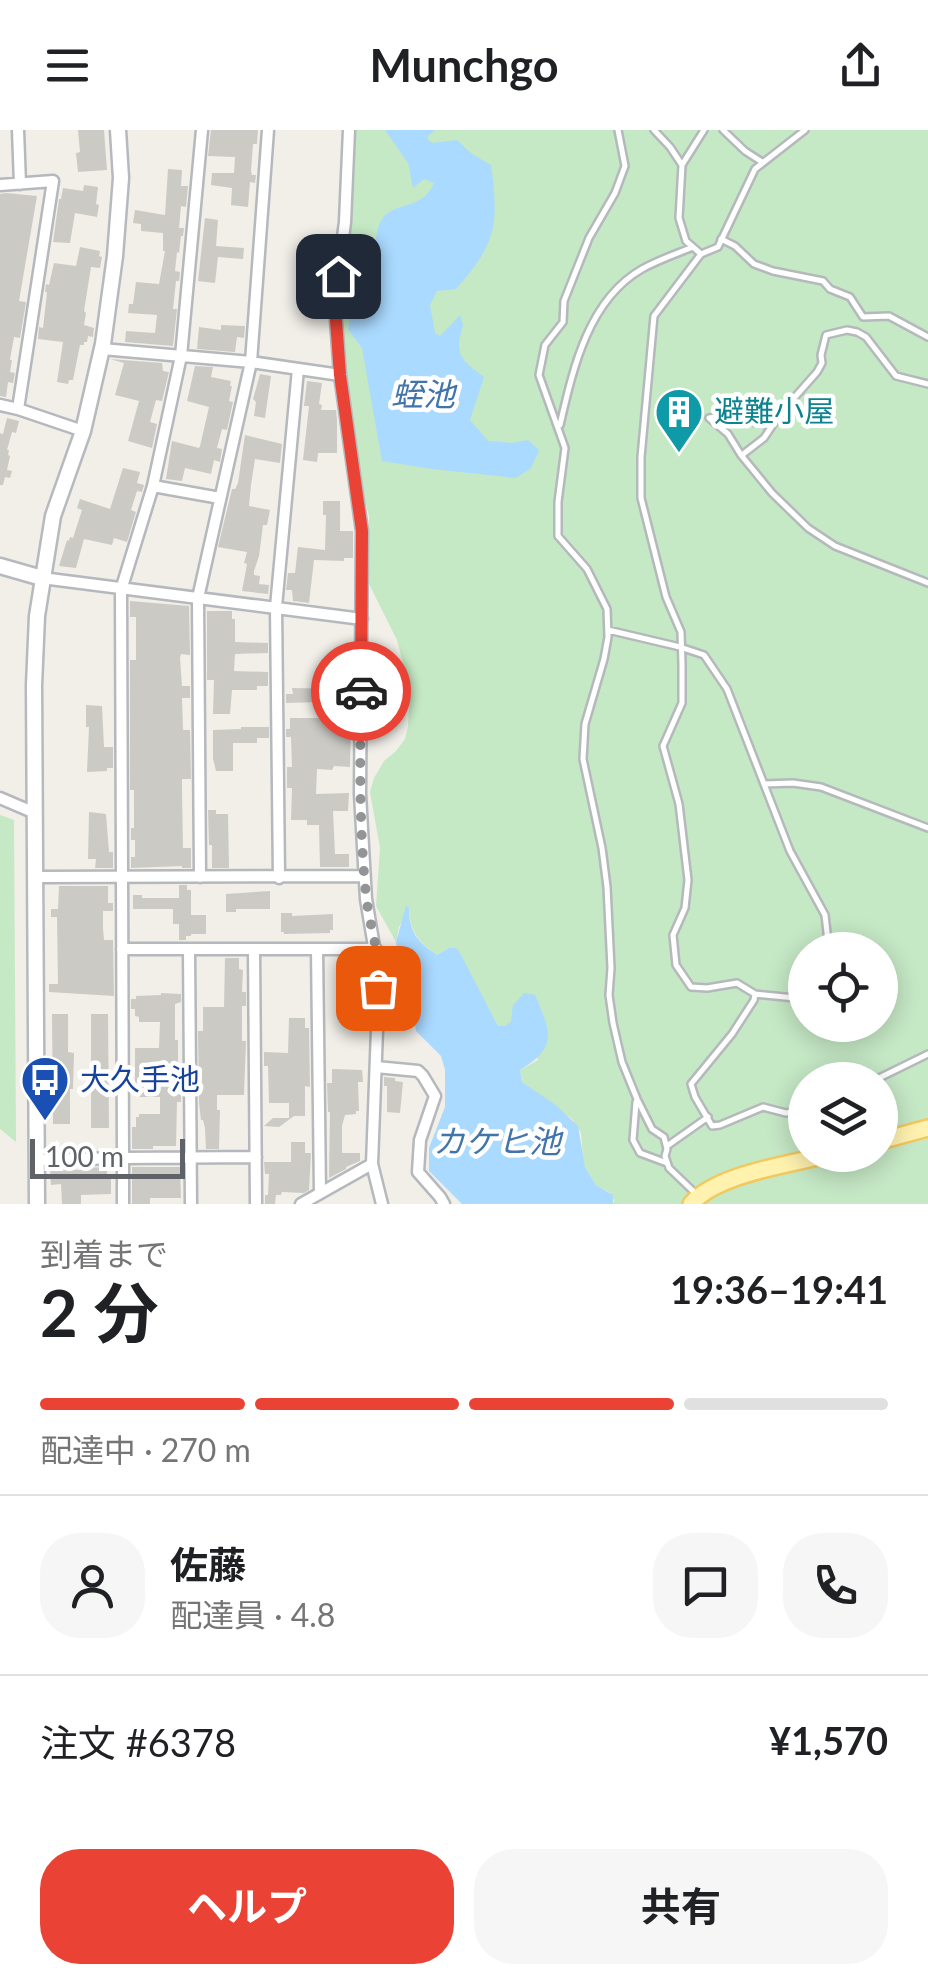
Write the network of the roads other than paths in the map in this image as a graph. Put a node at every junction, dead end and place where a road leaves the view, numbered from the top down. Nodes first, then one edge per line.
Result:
1 (18, 130) edge
2 (118, 130) edge
3 (202, 130) edge
4 (268, 130) edge
5 (350, 130) edge
6 (618, 130) edge
7 (654, 130) edge
8 (704, 130) edge
9 (723, 130) edge
10 (805, 130) edge
11 (762, 162) junction
12 (682, 164) junction
13 (20, 184) junction
14 (0, 185) edge
15 (721, 239) junction
16 (693, 246) junction
17 (701, 254) junction
18 (863, 317) junction
19 (857, 332) junction
20 (928, 337) edge
21 (102, 349) junction
22 (181, 356) junction
23 (252, 362) junction
24 (298, 369) junction
25 (340, 375) junction
26 (928, 384) edge
27 (0, 406) edge
28 (18, 409) junction
29 (772, 426) junction
30 (559, 429) junction
31 (83, 432) junction
32 (741, 455) junction
33 (152, 486) junction
34 (220, 498) junction
35 (0, 566) edge
36 (42, 578) junction
37 (928, 583) edge
38 (121, 590) junction
39 (198, 598) junction
40 (276, 607) junction
41 (362, 619) junction
42 (608, 630) junction
43 (680, 647) junction
44 (762, 784) junction
45 (0, 798) edge
46 (35, 813) junction
47 (928, 828) edge
48 (36, 876) junction
49 (121, 876) junction
50 (364, 876) junction
51 (200, 877) junction
52 (279, 878) junction
53 (827, 932) edge
54 (376, 948) junction
55 (122, 949) junction
56 (189, 949) junction
57 (254, 949) junction
58 (318, 949) junction
59 (755, 994) junction
60 (788, 997) edge
61 (928, 1054) edge
62 (376, 1068) junction
63 (898, 1069) edge
64 (637, 1099) junction
65 (788, 1113) edge
66 (708, 1117) junction
67 (928, 1128) edge
68 (898, 1136) edge
69 (667, 1146) junction
70 (256, 1157) junction
71 (123, 1158) junction
72 (190, 1158) junction
73 (38, 1160) junction
74 (667, 1163) junction
75 (372, 1164) junction
76 (788, 1164) edge
77 (320, 1193) junction
78 (692, 1198) edge
79 (37, 1204) edge
80 (123, 1204) edge
81 (191, 1204) edge
82 (256, 1204) edge
83 (301, 1204) edge
84 (382, 1204) edge
85 (444, 1204) edge

1 - 13 street
2 - 21 street
3 - 22 street
4 - 23 street
5 - 25 street
6 - 30 lane
7 - 12 lane
8 - 12 lane
9 - 11 lane
10 - 11 lane
11 - 15 lane
12 - 16 lane
13 - 14 street
13 - 28 street
15 - 17 lane
15 - 18 lane
16 - 17 lane
16 - 30 lane
17 - 43 lane
18 - 19 lane
18 - 20 lane
19 - 26 lane
19 - 29 lane
21 - 22 street
21 - 31 street
22 - 23 street
22 - 33 street
23 - 24 street
23 - 34 street
24 - 25 street
24 - 40 street
25 - 41 street
27 - 28 street
28 - 31 street
29 - 32 lane
29 - 32 lane
30 - 42 lane
31 - 36 street
32 - 37 lane
33 - 34 street
33 - 38 street
34 - 39 street
35 - 36 street
36 - 38 street
36 - 46 street
38 - 39 street
38 - 49 street
39 - 40 street
39 - 51 street
40 - 41 street
40 - 52 street
41 - 50 street
42 - 43 lane
42 - 64 lane
43 - 44 lane
43 - 59 lane
44 - 47 lane
44 - 53 lane
45 - 46 street
46 - 48 street
48 - 49 street
48 - 73 street
49 - 51 street
49 - 55 street
50 - 52 street
50 - 54 street
51 - 52 street
54 - 58 street
54 - 62 street
55 - 56 street
55 - 71 street
56 - 57 street
56 - 72 street
57 - 58 street
57 - 70 street
58 - 77 street
59 - 60 lane
59 - 66 lane
61 - 63 lane
62 - 75 street
62 - 85 street
64 - 69 lane
64 - 74 lane
65 - 66 lane
66 - 69 lane
67 - 68 main road
69 - 74 lane
70 - 72 street
70 - 82 street
71 - 72 street
71 - 73 street
71 - 80 street
72 - 81 street
73 - 79 street
74 - 78 lane
75 - 77 street
75 - 84 street
76 - 78 main road
77 - 83 street

